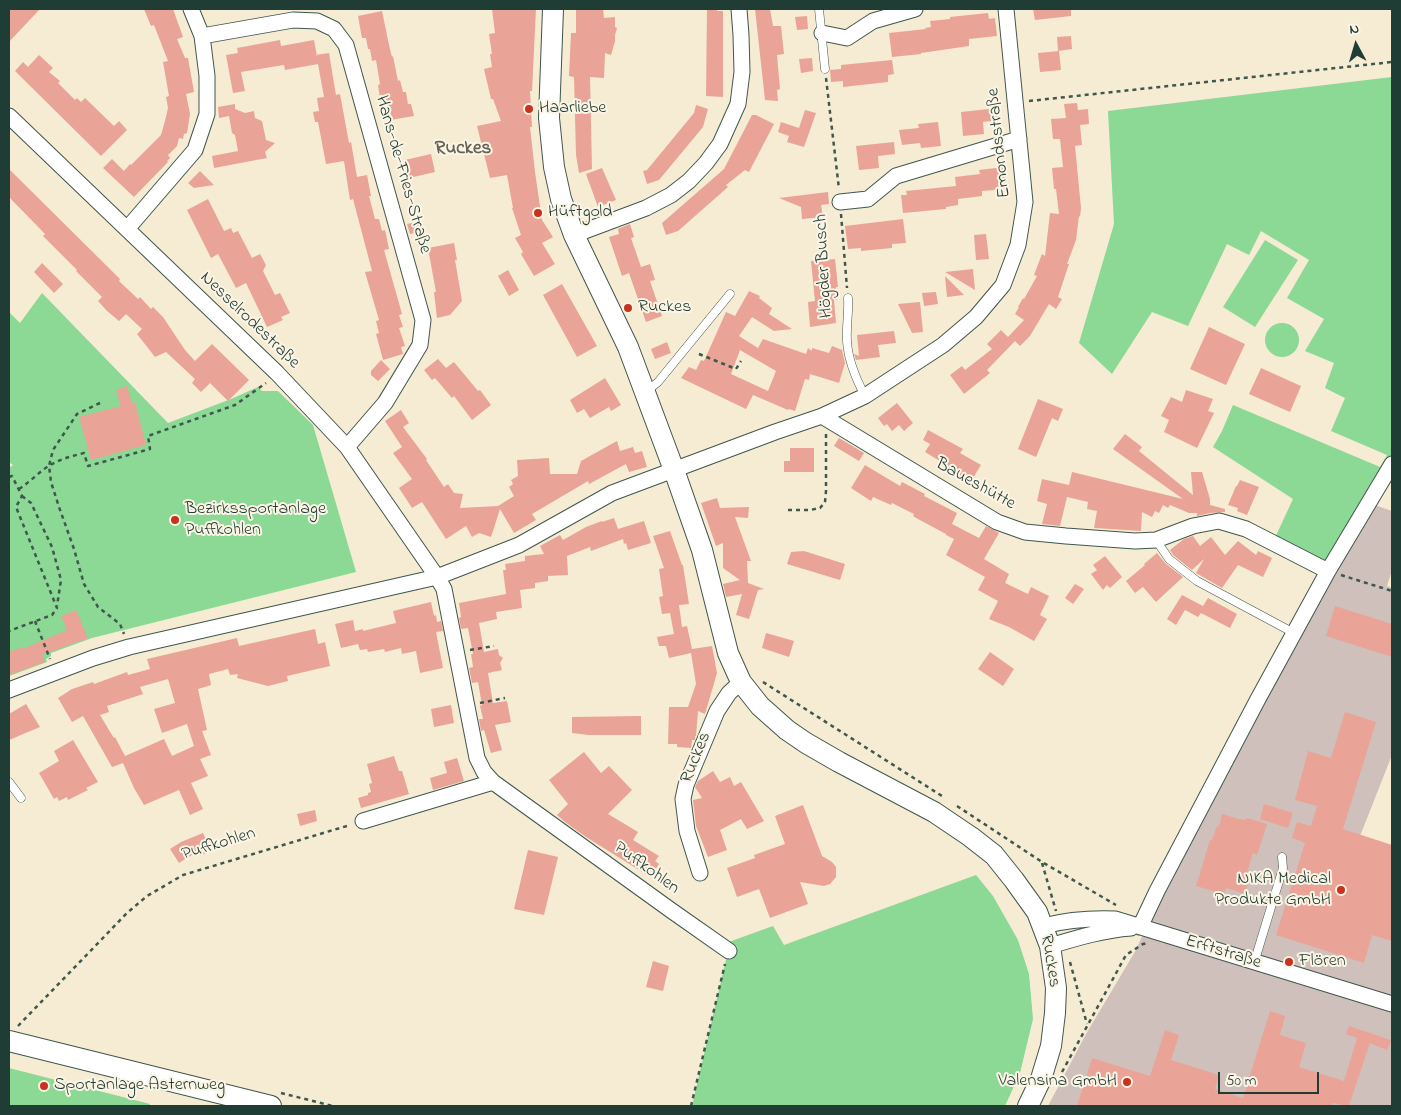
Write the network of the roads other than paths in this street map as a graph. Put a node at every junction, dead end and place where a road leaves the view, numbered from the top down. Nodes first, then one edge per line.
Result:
1 (191, 9) edge
2 (553, 9) edge
3 (738, 9) edge
4 (819, 9) edge
5 (915, 9) edge
6 (1006, 9) edge
7 (822, 33) junction
8 (202, 36) junction
9 (825, 69) road end
10 (9, 116) edge
11 (1019, 139) junction
12 (840, 202) road end
13 (127, 229) junction
14 (574, 235) junction
15 (730, 294) dead end
16 (848, 298) road end
17 (644, 392) junction
18 (866, 396) junction
19 (826, 418) junction
20 (348, 447) junction
21 (1392, 464) edge
22 (674, 470) junction
23 (1156, 540) junction
24 (1328, 571) junction
25 (437, 577) junction
26 (1294, 633) junction
27 (741, 682) junction
28 (9, 690) edge
29 (9, 782) edge
30 (493, 782) junction
31 (21, 798) dead end
32 (363, 821) road end
33 (1282, 857) dead end
34 (700, 873) dead end
35 (1140, 927) junction
36 (1043, 938) junction
37 (728, 950) road end
38 (1254, 963) junction
39 (1392, 1004) edge
40 (13, 1034) edge
41 (228, 1101) edge
42 (270, 1106) edge
43 (1017, 1106) edge
44 (1028, 1106) edge

1 - 8 street
2 - 14 main road, Ruckes
3 - 14 street
4 - 7 lane
5 - 7 street
6 - 11 street, Emondsstraße
7 - 9 lane
8 - 13 street
8 - 20 street, Hans-de-Fries-Straße
10 - 13 street, Nesselrodestraße
11 - 12 street, Högder Busch
11 - 18 street, Emondsstraße
13 - 20 street, Nesselrodestraße
14 - 17 main road, Ruckes
15 - 17 lane
16 - 18 lane, Högder Busch
17 - 22 main road, Ruckes
18 - 19 street, Emondsstraße
19 - 22 street
19 - 23 street, Baueshütte
20 - 25 street, Nesselrodestraße
21 - 24 street
22 - 25 street
22 - 27 main road, Ruckes
23 - 24 street, Baueshütte
23 - 26 lane
24 - 26 street
25 - 28 street
25 - 30 street, Puffkohlen
26 - 35 street
27 - 34 street, Ruckes
27 - 36 main road, Ruckes
29 - 31 lane
30 - 32 street
30 - 37 street, Puffkohlen
33 - 38 lane
35 - 36 street, Erftstraße
35 - 36 street, Erftstraße
35 - 38 street, Erftstraße
36 - 43 main road, Ruckes
36 - 44 main road, Ruckes
38 - 39 street, Erftstraße
40 - 41 main road
41 - 42 main road

